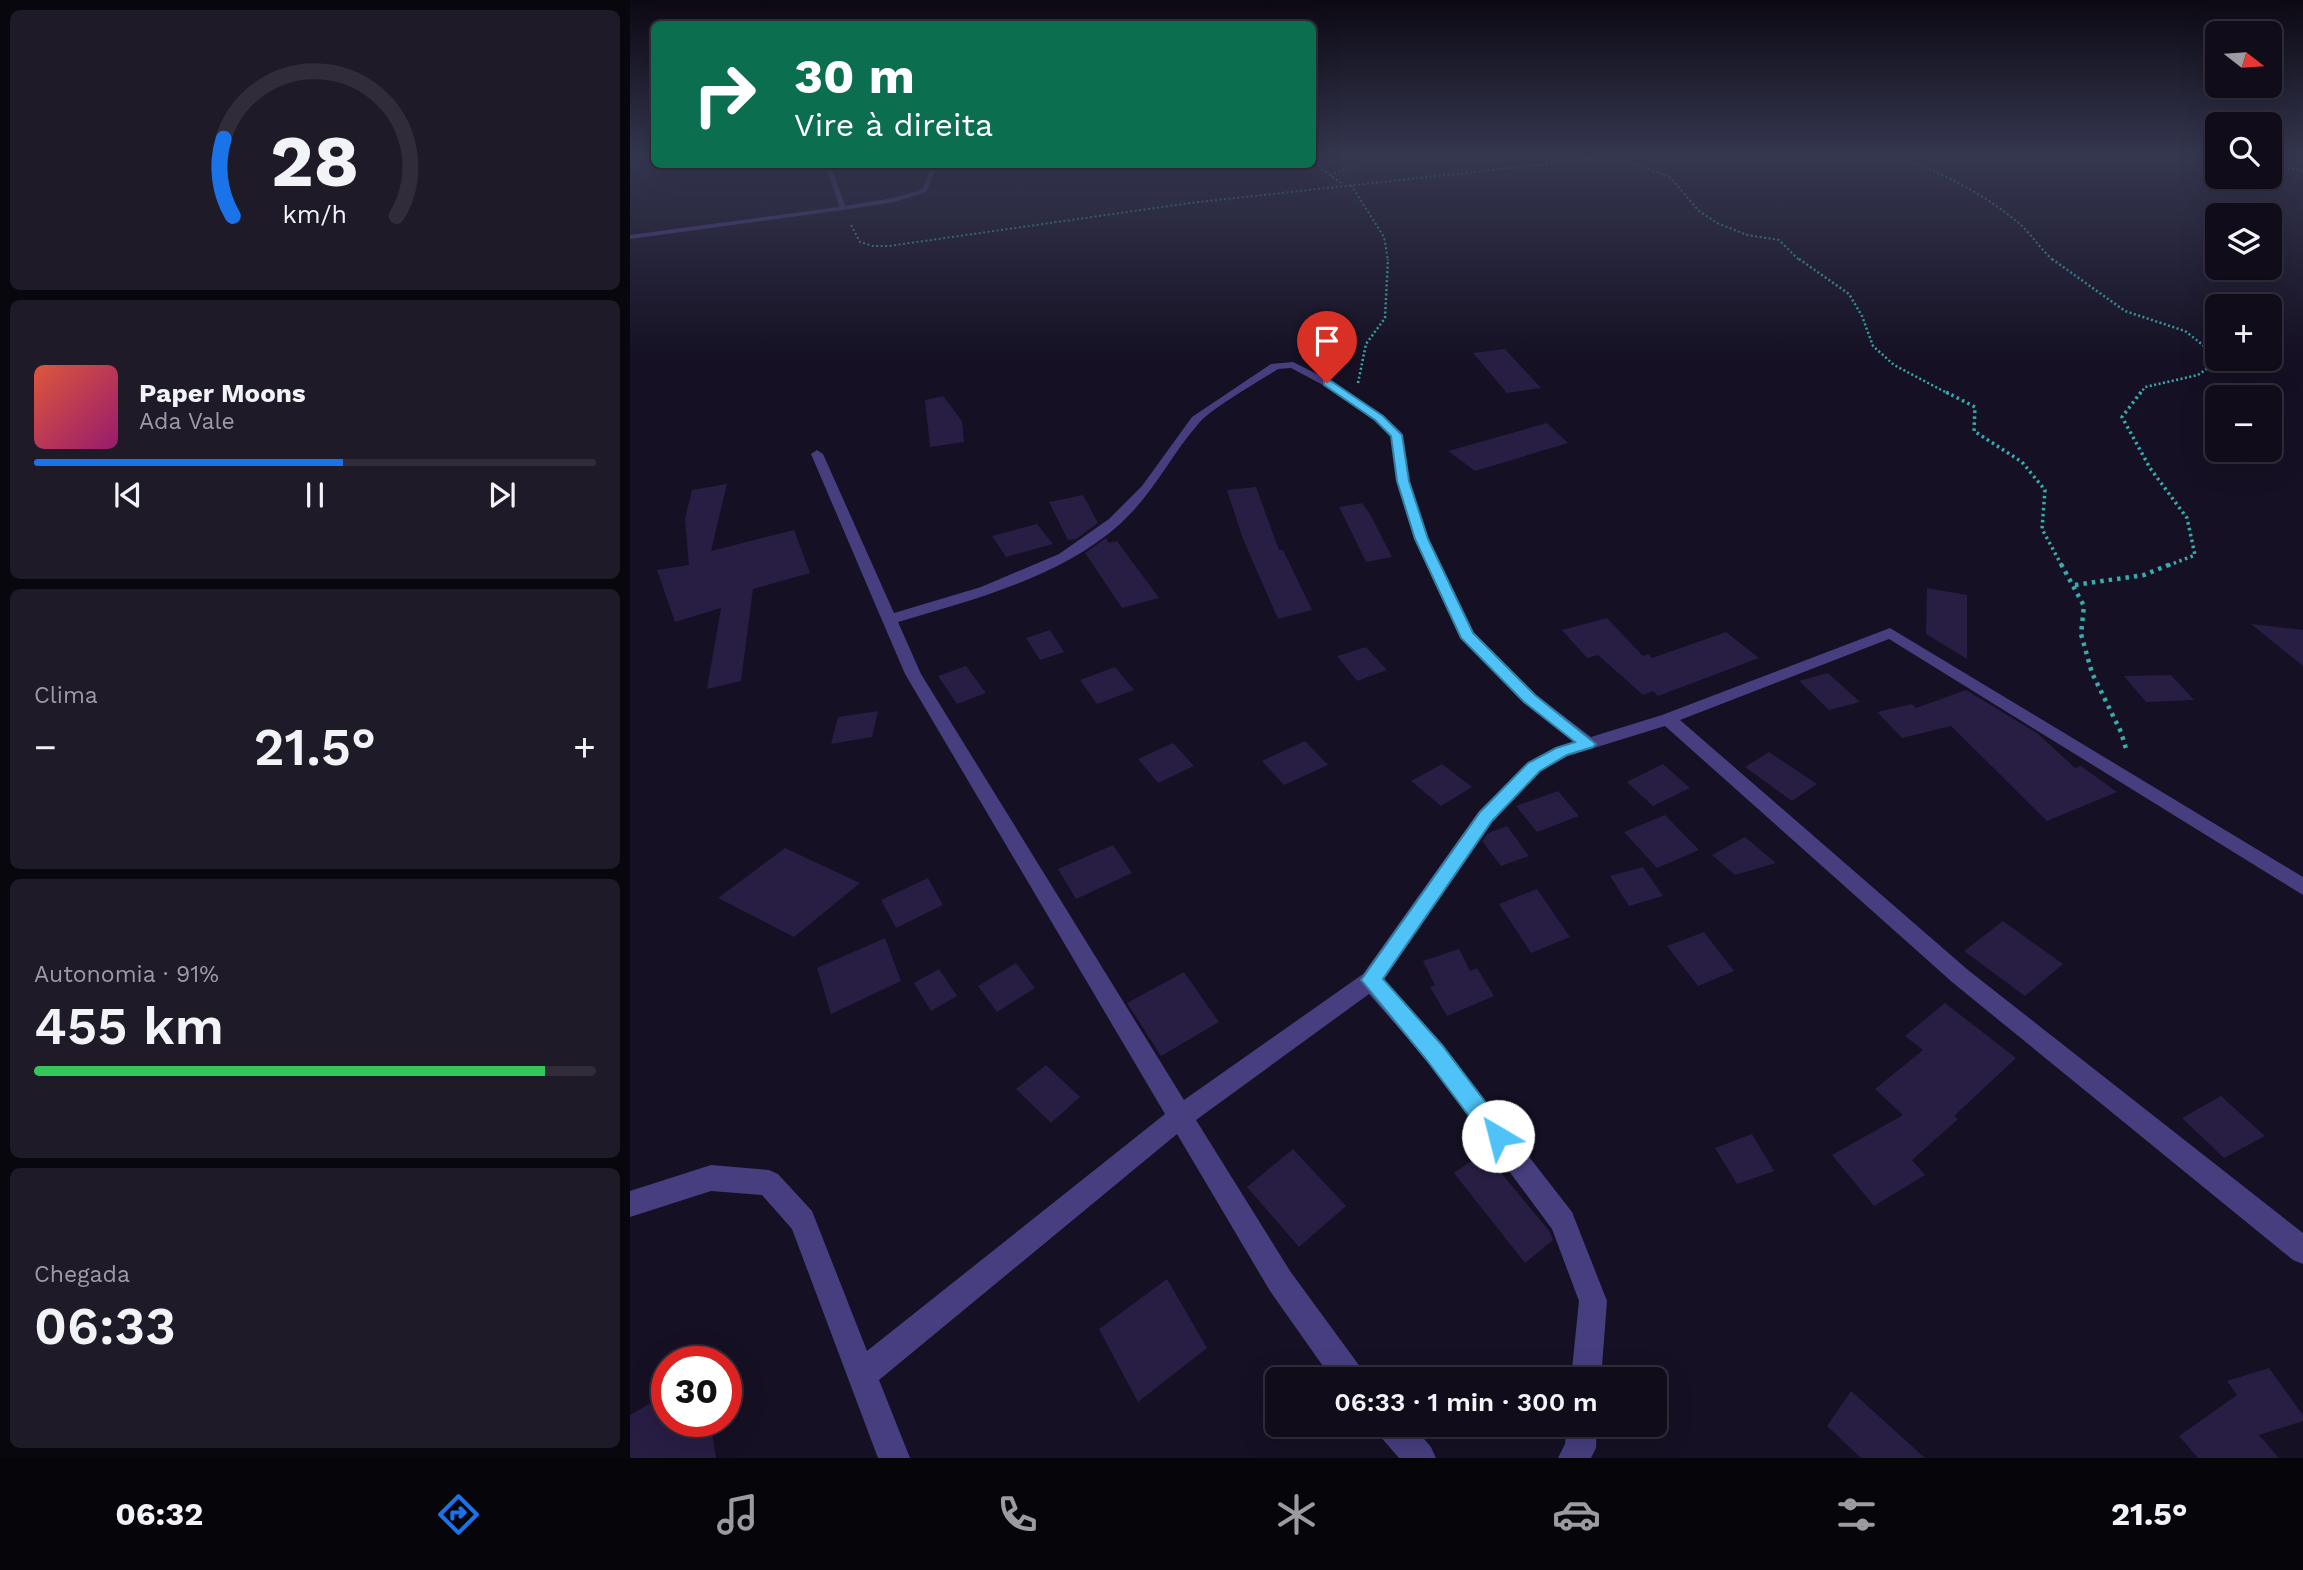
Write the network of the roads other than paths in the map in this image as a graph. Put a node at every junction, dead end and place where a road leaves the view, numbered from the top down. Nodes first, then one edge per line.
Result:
1 (718, 225) edge
2 (630, 237) edge
3 (817, 454) dead end
4 (889, 620) junction
5 (1668, 719) junction
6 (1588, 744) junction
7 (2303, 887) edge
8 (1371, 980) junction
9 (1180, 1117) junction
10 (630, 1204) edge
11 (2303, 1250) edge
12 (1341, 1367) edge
13 (1587, 1367) edge
14 (862, 1374) junction
15 (1401, 1437) edge
16 (1581, 1437) edge
17 (894, 1458) edge
18 (1420, 1458) edge
19 (1574, 1458) edge

1 - 2 street
3 - 4 street
4 - 6 street
4 - 9 street
5 - 6 street
5 - 7 street
5 - 11 street
6 - 8 street
8 - 9 street
8 - 13 street
9 - 12 street
9 - 14 street
10 - 14 street
14 - 17 street
15 - 18 street
16 - 19 street

